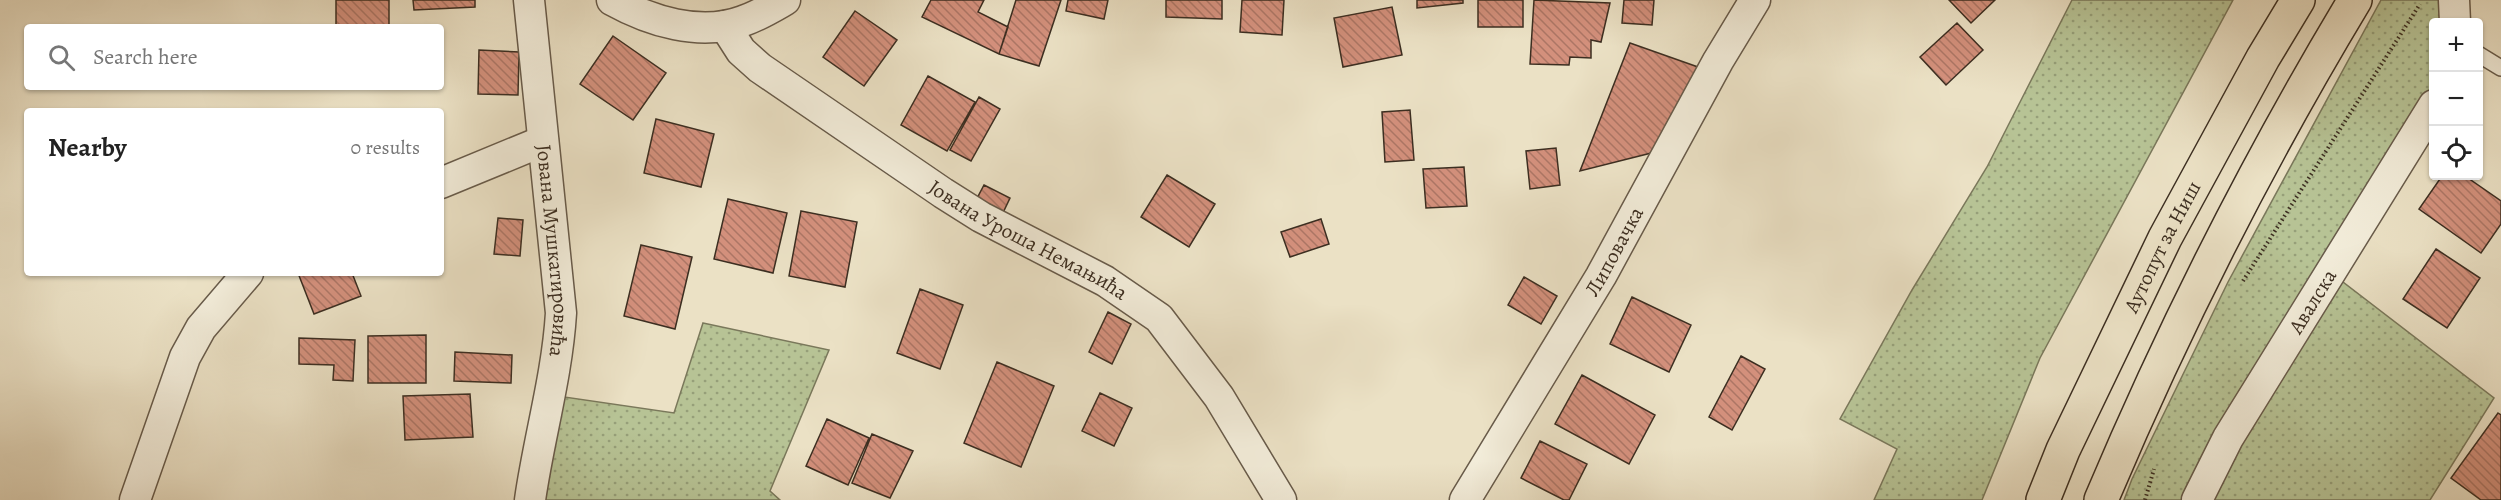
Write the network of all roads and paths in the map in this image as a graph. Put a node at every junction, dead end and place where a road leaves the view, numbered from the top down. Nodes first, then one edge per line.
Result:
1 (529, 0) edge
2 (612, 0) edge
3 (785, 0) edge
4 (1755, 0) edge
5 (2298, 0) edge
6 (2355, 0) edge
7 (2422, 0) edge
8 (2454, 0) edge
9 (2455, 18) edge
10 (725, 26) junction
11 (2483, 57) edge
12 (2501, 68) edge
13 (2429, 111) edge
14 (543, 141) junction
15 (444, 182) edge
16 (245, 276) edge
17 (2238, 287) dead end
18 (2155, 469) dead end
19 (135, 500) edge
20 (530, 500) edge
21 (1281, 500) edge
22 (1465, 500) edge
23 (2043, 500) edge
24 (2100, 500) edge
25 (2145, 500) edge
26 (2197, 500) edge

1 - 14 street, Јована Мушкатировића
2 - 10 street
3 - 10 street
4 - 22 street, Липовачка
5 - 23 highway, Аутопут за Ниш
6 - 24 highway
7 - 17 path
8 - 9 street
10 - 21 street, Јована Уроша Немањића
11 - 12 lane
13 - 26 street, Авалска
14 - 15 street
14 - 20 street, Јована Мушкатировића
16 - 19 street
18 - 25 path

